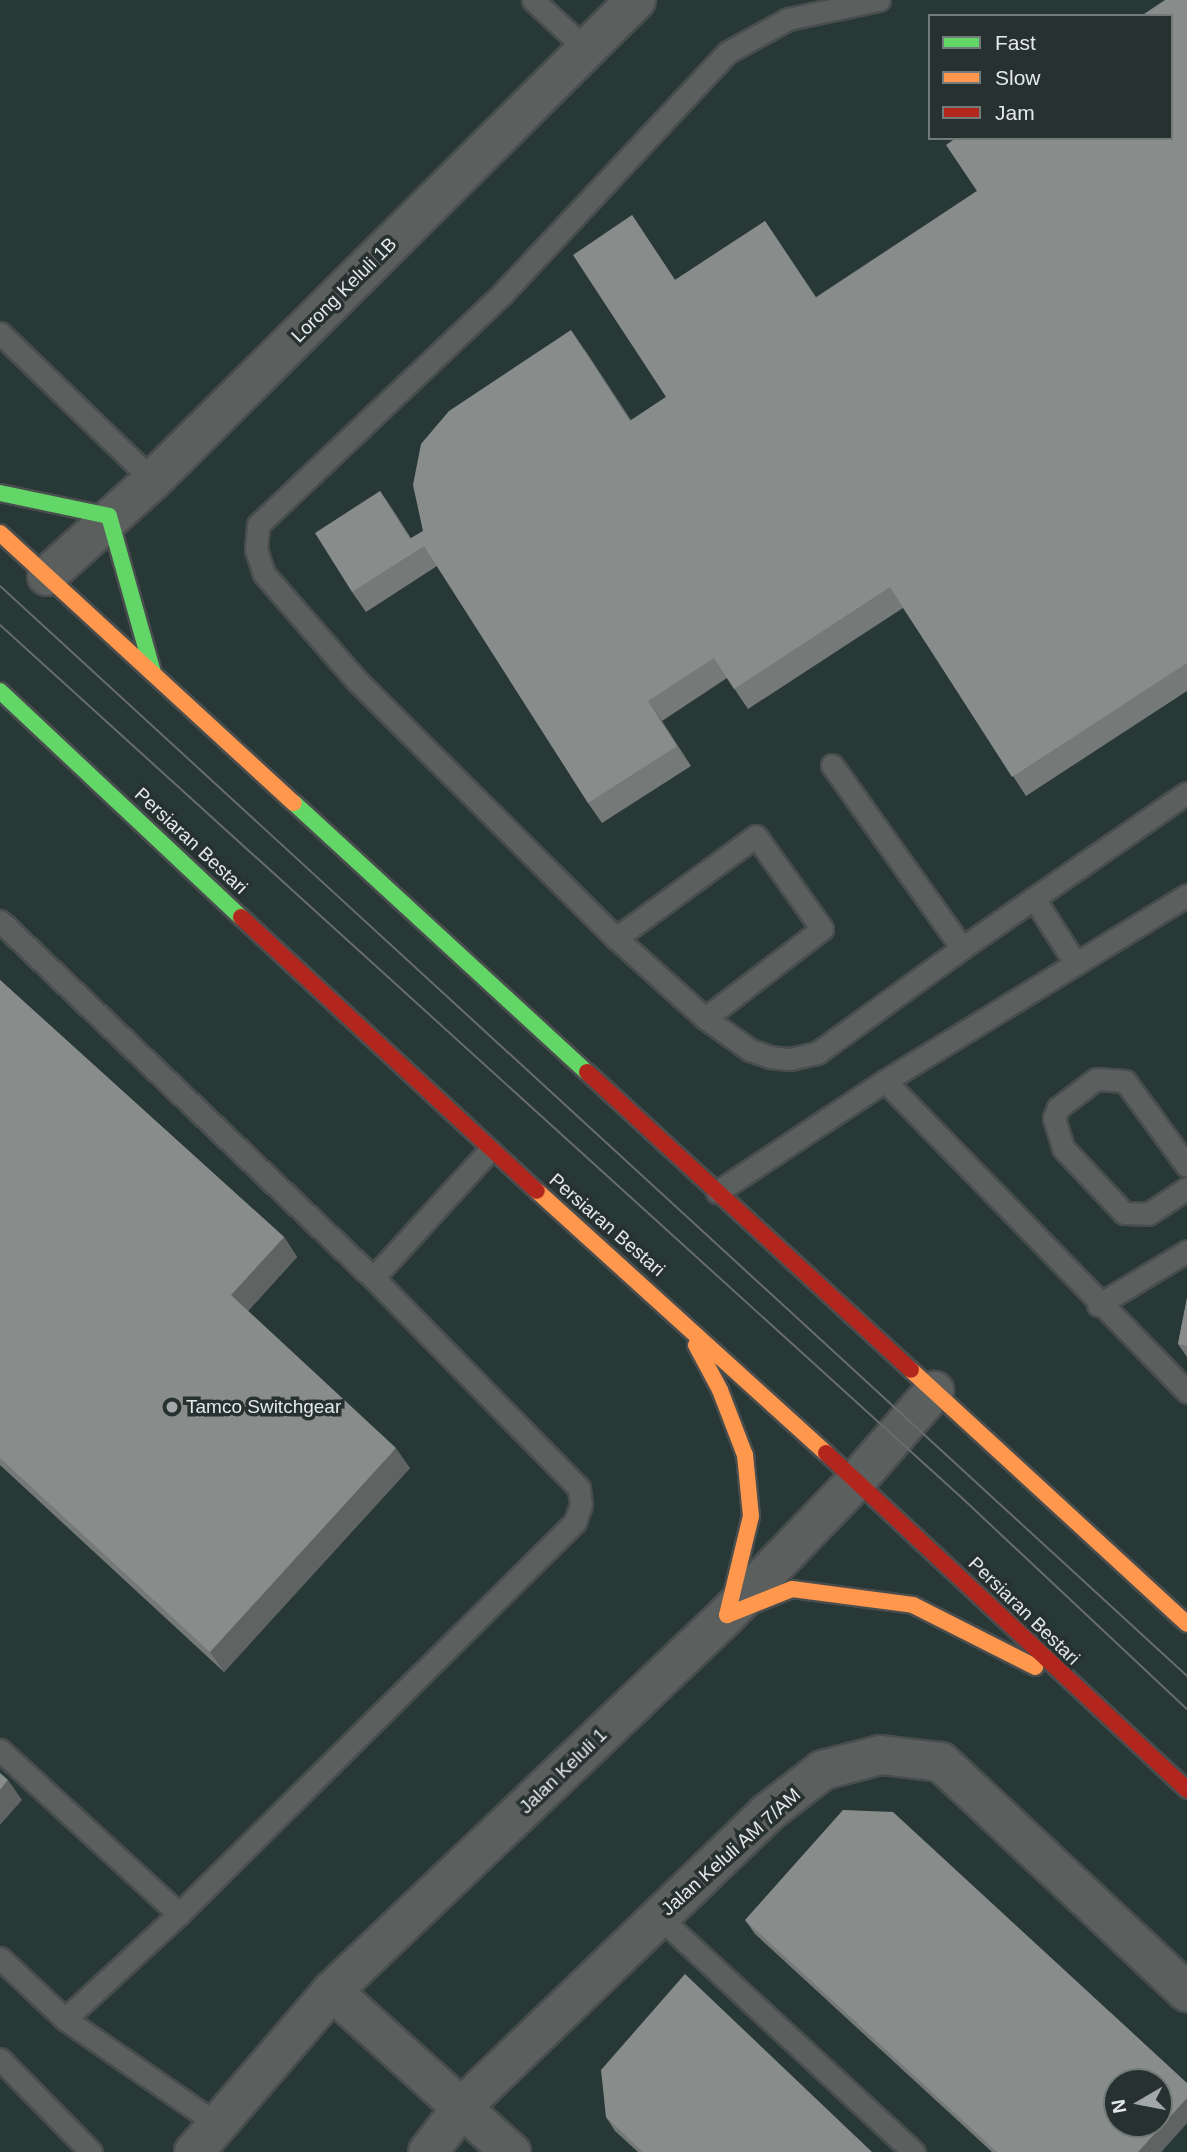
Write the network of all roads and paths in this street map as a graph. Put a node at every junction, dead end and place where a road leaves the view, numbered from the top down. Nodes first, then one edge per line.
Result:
1 (533, 0) edge
2 (636, 0) edge
3 (879, 0) edge
4 (586, 49) junction
5 (0, 333) edge
6 (153, 480) junction
7 (0, 493) edge
8 (109, 516) junction
9 (0, 533) edge
10 (47, 576) junction
11 (153, 673) junction
12 (0, 691) edge
13 (832, 765) dead end
14 (1187, 793) edge
15 (1187, 895) edge
16 (1035, 900) junction
17 (0, 921) edge
18 (615, 938) junction
19 (962, 948) junction
20 (1076, 964) junction
21 (705, 1018) junction
22 (885, 1081) junction
23 (490, 1150) junction
24 (1187, 1166) edge
25 (1187, 1188) edge
26 (717, 1192) junction
27 (1187, 1251) edge
28 (373, 1278) junction
29 (1098, 1305) junction
30 (682, 1319) junction
31 (934, 1391) junction
32 (1187, 1392) edge
33 (857, 1480) junction
34 (727, 1615) junction
35 (1187, 1624) edge
36 (1075, 1687) junction
37 (0, 1750) edge
38 (1187, 1790) edge
39 (179, 1914) junction
40 (659, 1917) junction
41 (0, 1958) edge
42 (332, 1991) junction
43 (1187, 1992) edge
44 (65, 2019) junction
45 (0, 2059) edge
46 (463, 2106) junction
47 (205, 2138) edge
48 (90, 2152) edge
49 (428, 2152) edge
50 (511, 2152) edge
51 (914, 2152) edge

1 - 4 lane
2 - 4 street, Lorong Keluli 1B
3 - 18 lane
4 - 6 street, Lorong Keluli 1B
5 - 6 lane
6 - 8 street, Lorong Keluli 1B
7 - 8 main road
8 - 10 street, Lorong Keluli 1B
8 - 11 main road
9 - 10 main road
10 - 11 main road
11 - 26 main road
12 - 23 main road, Persiaran Bestari
13 - 19 lane
14 - 16 lane
15 - 20 lane
16 - 19 lane
16 - 20 lane
17 - 28 lane
18 - 21 lane
18 - 21 lane
19 - 21 lane
20 - 22 lane
22 - 26 lane
22 - 29 lane
23 - 28 lane
23 - 30 main road, Persiaran Bestari
24 - 25 lane
26 - 31 main road
27 - 29 lane
28 - 39 lane
29 - 32 lane
30 - 33 main road, Persiaran Bestari
30 - 34 main road
31 - 33 street, Jalan Keluli 1
31 - 35 main road
33 - 34 street, Jalan Keluli 1
33 - 36 main road, Persiaran Bestari
34 - 36 main road
34 - 42 street, Jalan Keluli 1
36 - 38 main road, Persiaran Bestari
37 - 39 lane
39 - 44 lane
40 - 43 street, Jalan Keluli AM 7/AM
40 - 46 street, Jalan Keluli AM 7/AM
40 - 51 lane
41 - 44 lane
42 - 46 street
42 - 47 street, Jalan Keluli 1
44 - 47 lane
45 - 48 lane
46 - 49 street, Jalan Keluli AM 7/AM
46 - 50 street

